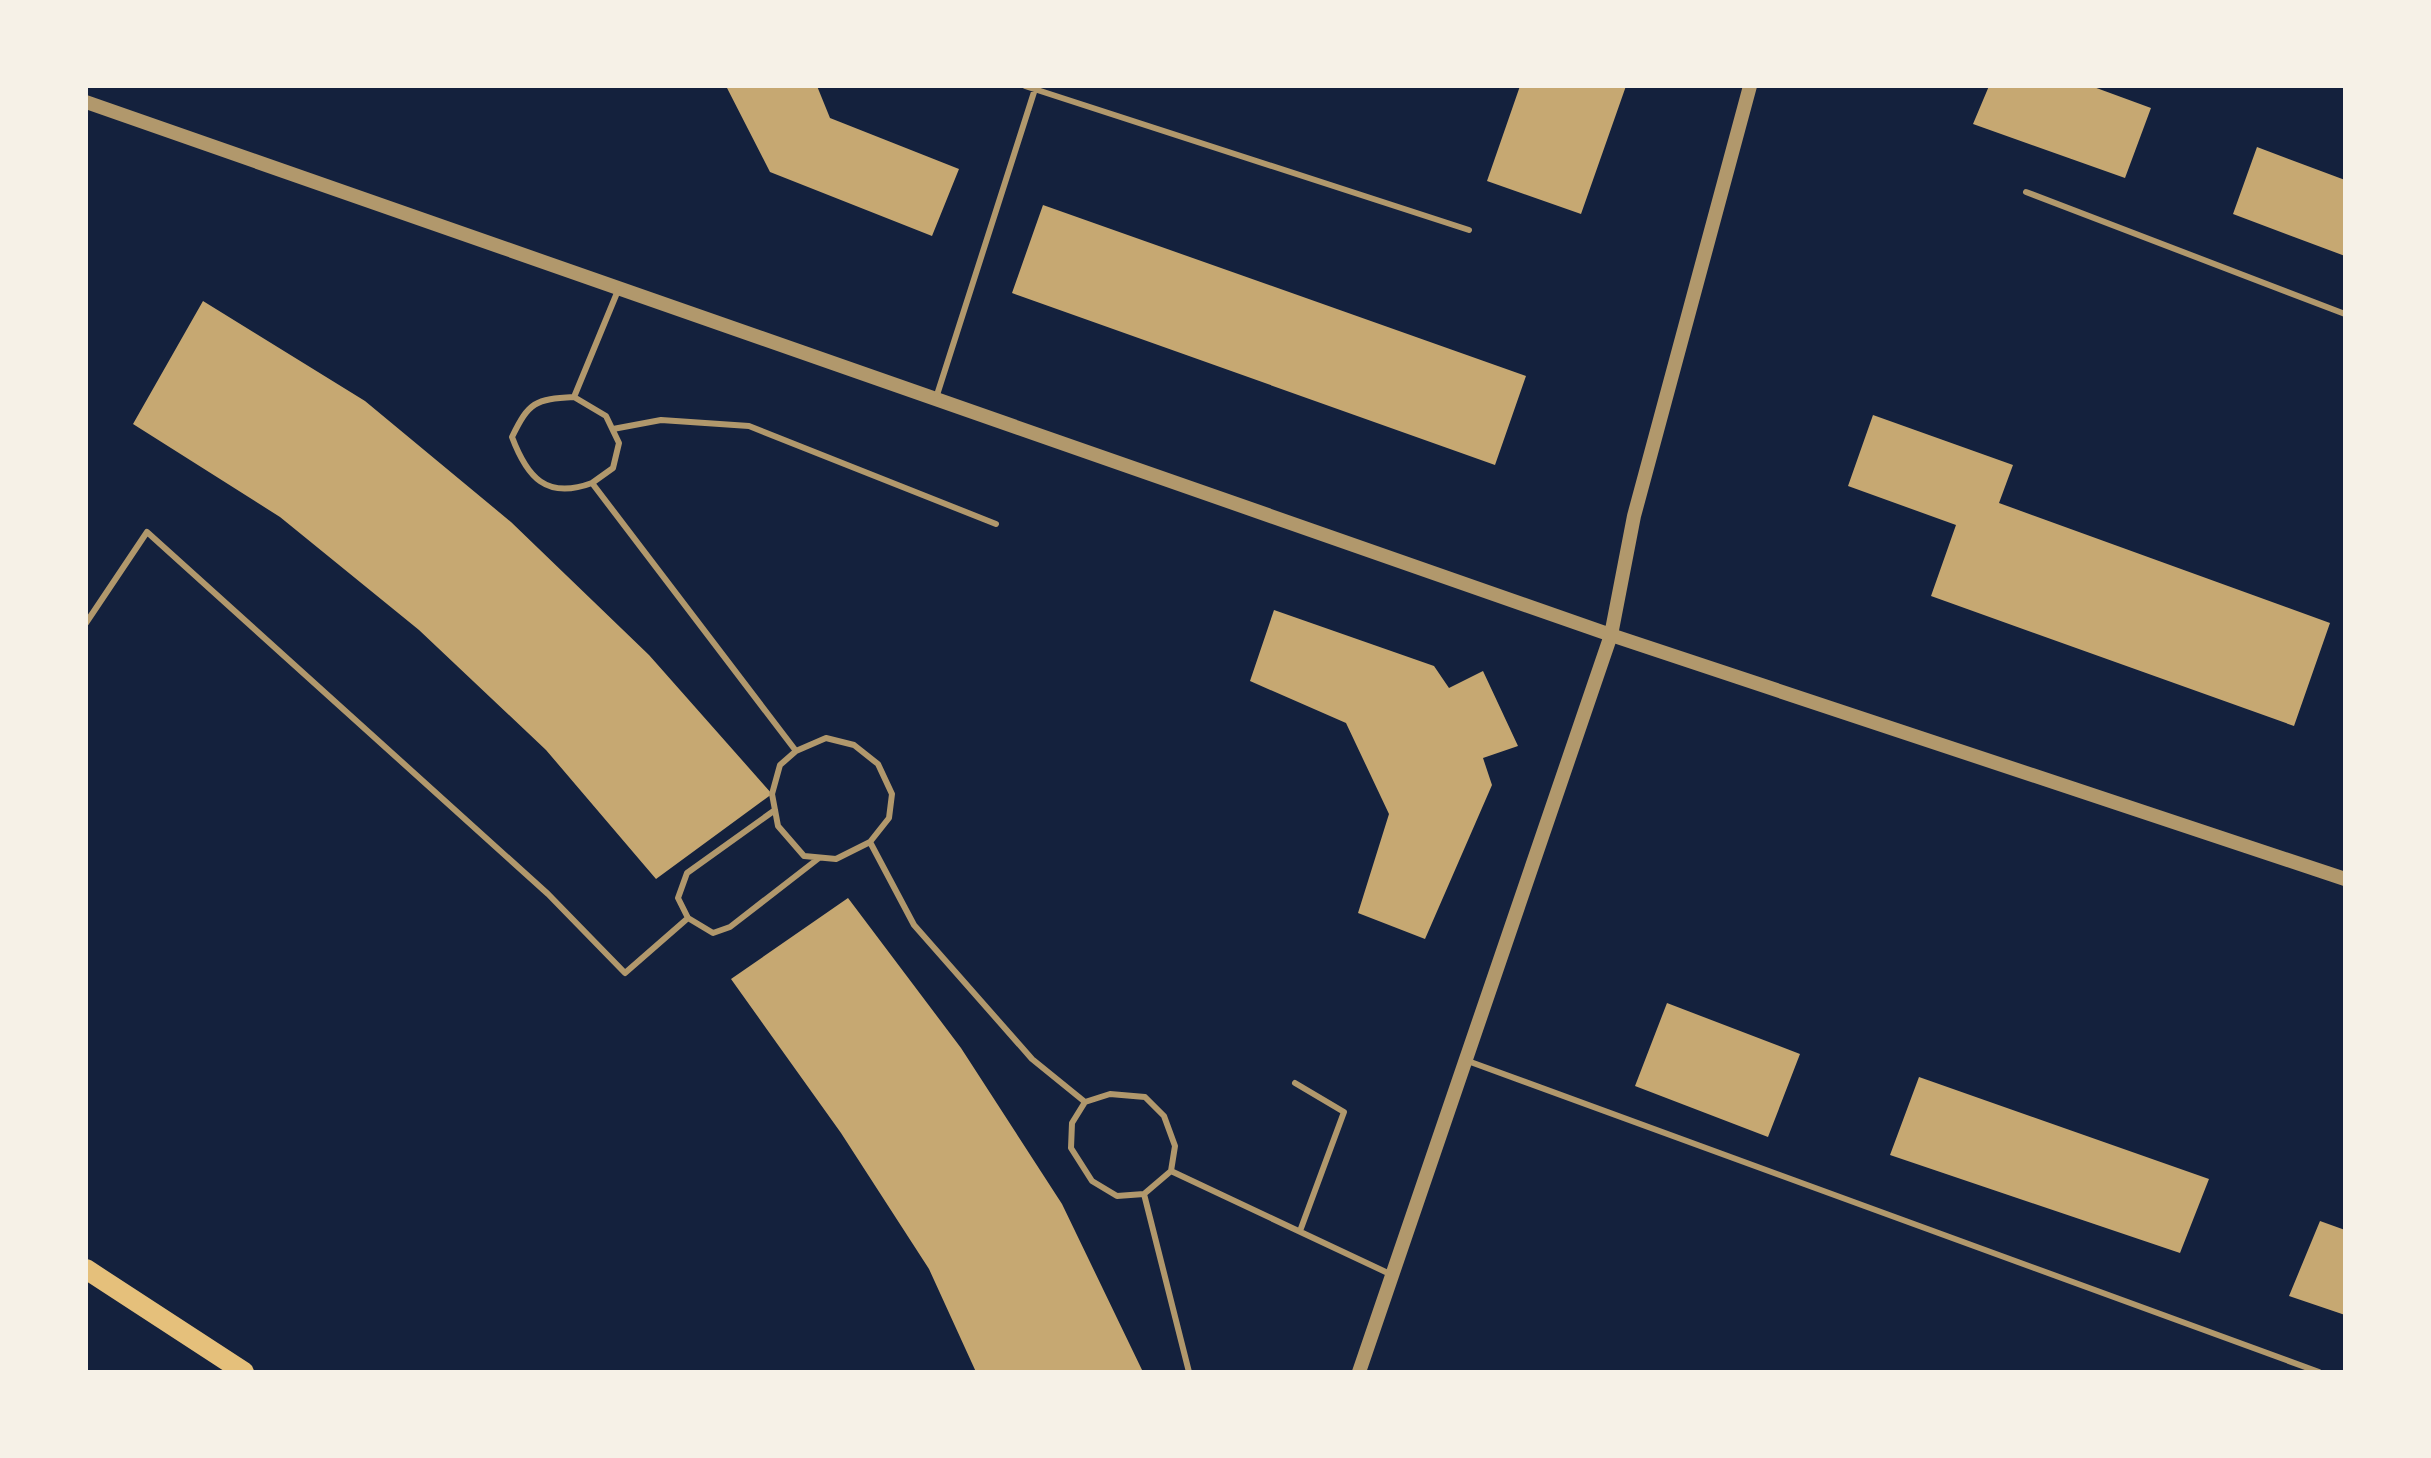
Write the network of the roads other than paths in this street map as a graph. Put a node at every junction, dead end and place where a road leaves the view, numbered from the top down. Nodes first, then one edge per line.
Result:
1 (1025, 86) edge
2 (1750, 86) edge
3 (1035, 89) junction
4 (86, 102) edge
5 (2026, 192) dead end
6 (1469, 230) dead end
7 (619, 288) junction
8 (2345, 314) edge
9 (574, 397) junction
10 (935, 399) junction
11 (613, 429) junction
12 (592, 483) junction
13 (996, 524) dead end
14 (86, 623) edge
15 (1611, 635) junction
16 (796, 751) junction
17 (775, 810) junction
18 (870, 842) junction
19 (819, 858) junction
20 (2345, 879) edge
21 (688, 918) junction
22 (1465, 1060) junction
23 (1295, 1083) dead end
24 (1085, 1102) junction
25 (1171, 1171) junction
26 (1144, 1194) junction
27 (1300, 1231) junction
28 (86, 1269) edge
29 (1392, 1275) junction
30 (244, 1372) edge
31 (1189, 1372) edge
32 (1359, 1372) edge
33 (2319, 1372) edge

1 - 3 lane
2 - 15 street
3 - 6 lane
3 - 10 lane
4 - 7 street
5 - 8 lane
7 - 9 lane
7 - 10 street
9 - 11 lane
9 - 12 lane
10 - 15 street
11 - 12 lane
11 - 13 lane
12 - 16 lane
14 - 21 lane
15 - 20 street
15 - 22 street
16 - 17 lane
16 - 18 lane
17 - 19 lane
17 - 21 lane
18 - 19 lane
18 - 24 lane
19 - 21 lane
22 - 29 street
22 - 33 lane
23 - 27 lane
24 - 25 lane
24 - 26 lane
25 - 26 lane
25 - 27 lane
26 - 31 lane
27 - 29 lane
28 - 30 main road
29 - 32 street

